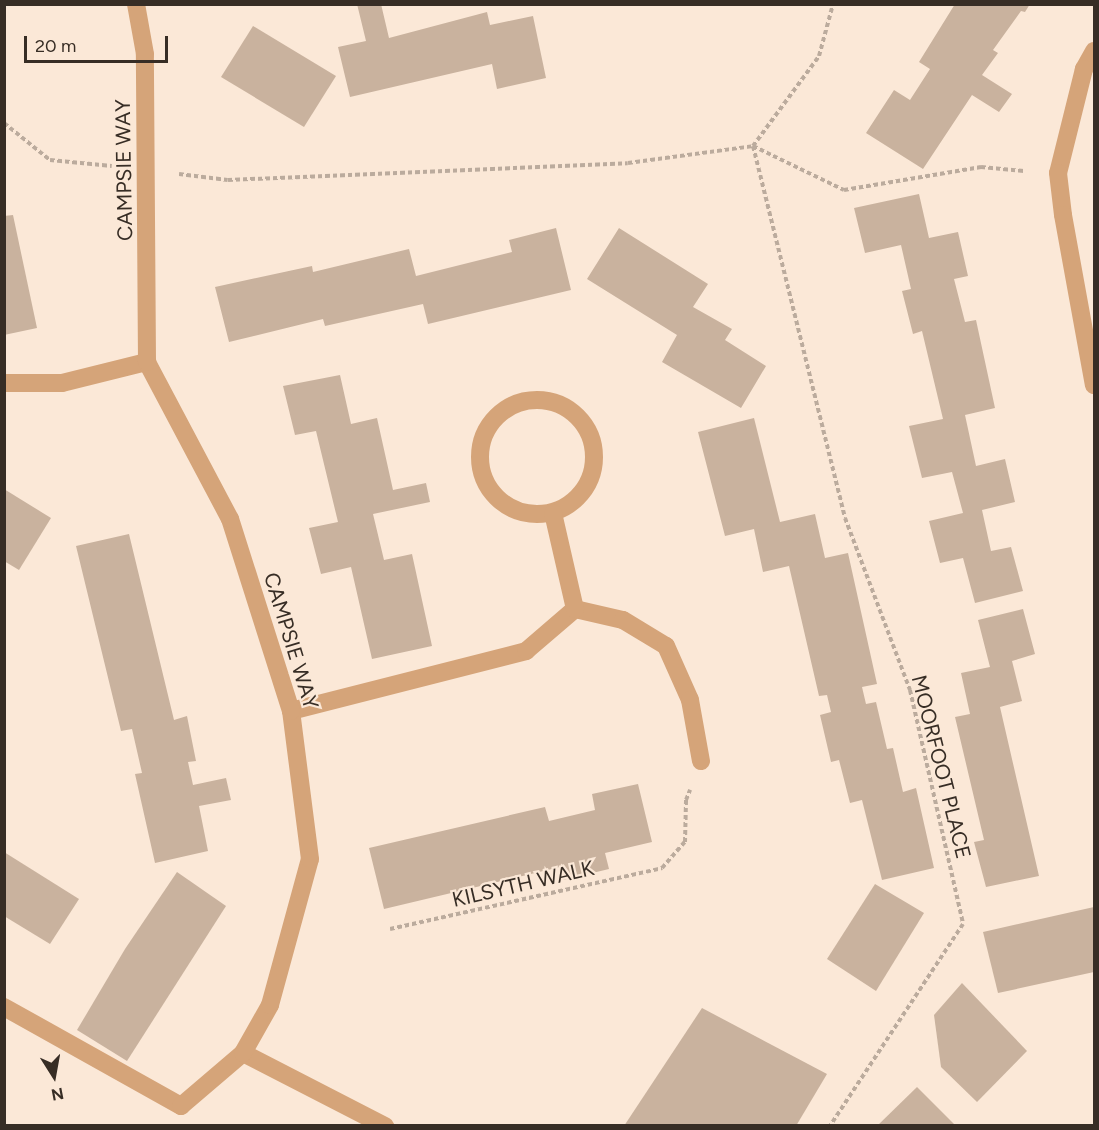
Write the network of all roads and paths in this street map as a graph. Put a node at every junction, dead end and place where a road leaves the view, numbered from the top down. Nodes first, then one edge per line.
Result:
1 (136, 4) edge
2 (833, 4) edge
3 (1095, 51) edge
4 (4, 123) edge
5 (753, 146) junction
6 (147, 169) junction
7 (1058, 173) junction
8 (147, 362) junction
9 (4, 382) edge
10 (1095, 385) edge
11 (553, 513) junction
12 (575, 609) junction
13 (291, 711) junction
14 (701, 761) joint
15 (390, 929) dead end
16 (4, 1007) edge
17 (243, 1053) junction
18 (385, 1125) edge
19 (831, 1125) edge

1 - 6 street, CAMPSIE WAY
2 - 5 path
3 - 7 street
4 - 6 path
5 - 6 path
5 - 7 path
5 - 19 path, MOORFOOT PLACE
6 - 8 street, CAMPSIE WAY
7 - 10 street
8 - 9 street
8 - 13 street, CAMPSIE WAY
11 - 11 street
11 - 12 street
12 - 13 street
12 - 14 street
13 - 17 street, CAMPSIE WAY
14 - 15 path, KILSYTH WALK
16 - 17 street, CAMPSIE WAY
17 - 18 street

